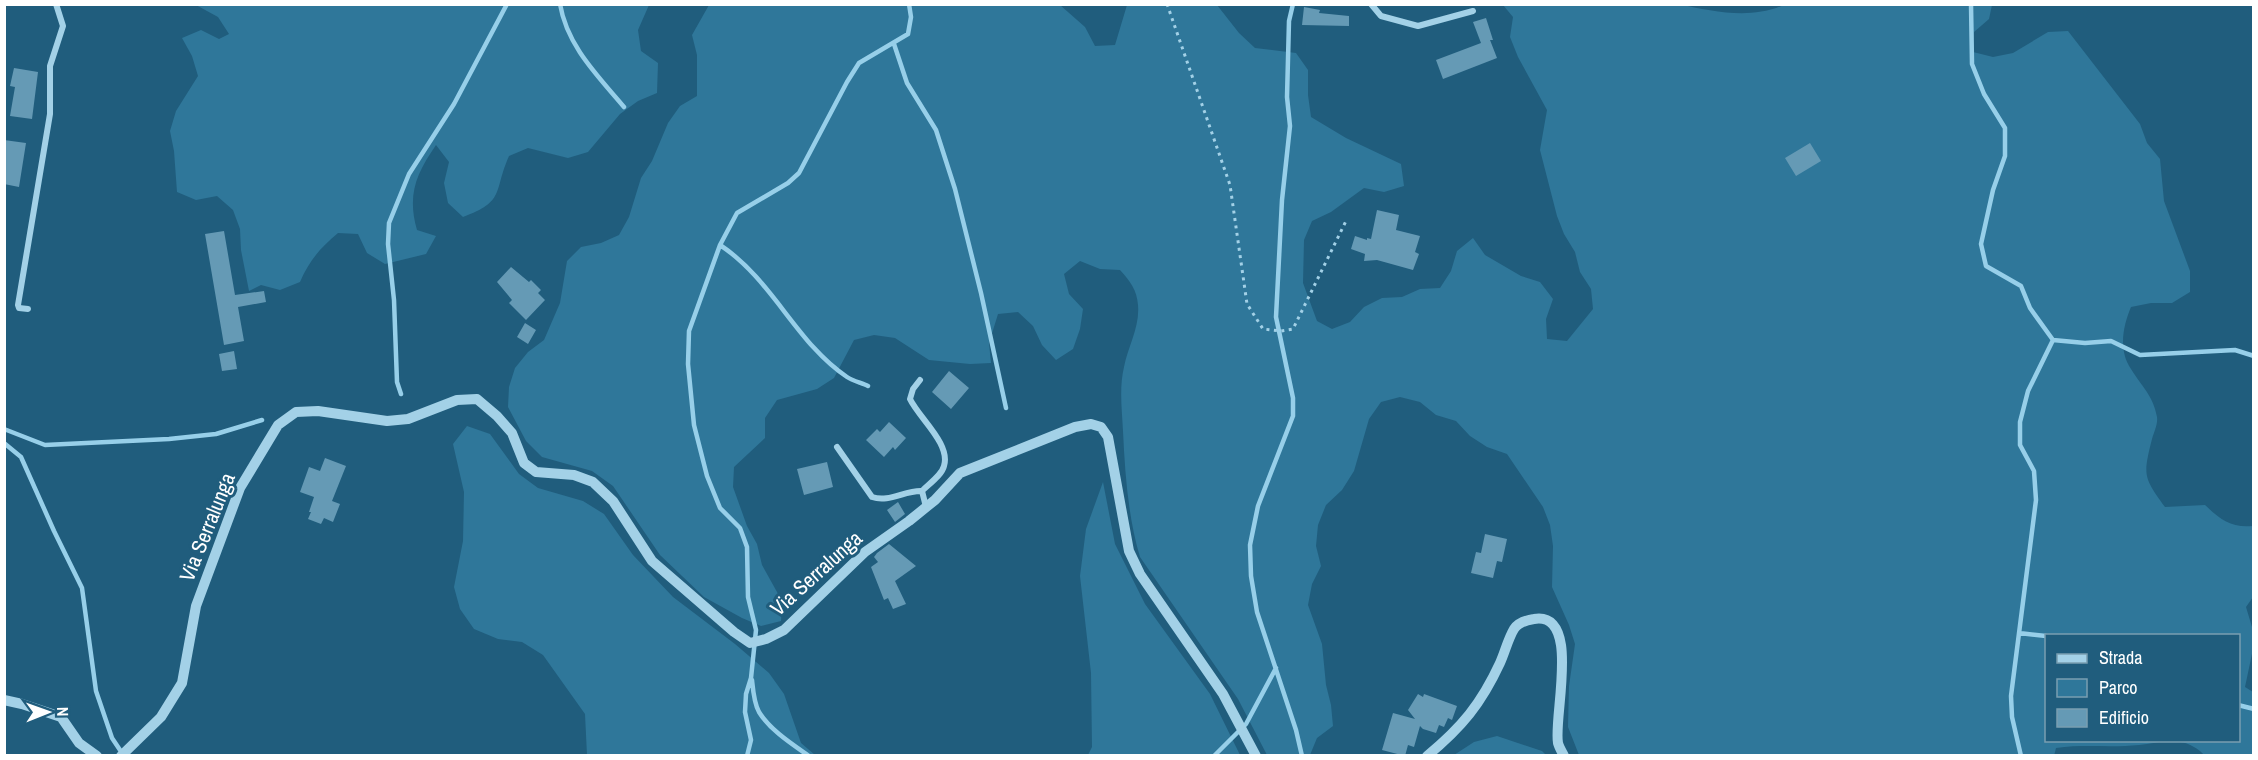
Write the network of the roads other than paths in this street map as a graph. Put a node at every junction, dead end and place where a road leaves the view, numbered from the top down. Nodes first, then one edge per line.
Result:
1 (56, 4) edge
2 (1371, 4) edge
3 (1473, 11) dead end
4 (28, 309) dead end
5 (920, 380) dead end
6 (837, 447) dead end
7 (922, 491) junction
8 (926, 507) junction
9 (4, 700) edge
10 (97, 756) edge
11 (121, 756) edge
12 (1256, 756) edge
13 (1427, 756) edge
14 (1564, 756) edge

1 - 4 street
2 - 3 street
5 - 7 street
6 - 7 street
7 - 8 street
8 - 11 street, Via Serralunga
8 - 12 street, Via Serralunga
9 - 10 street
13 - 14 street

